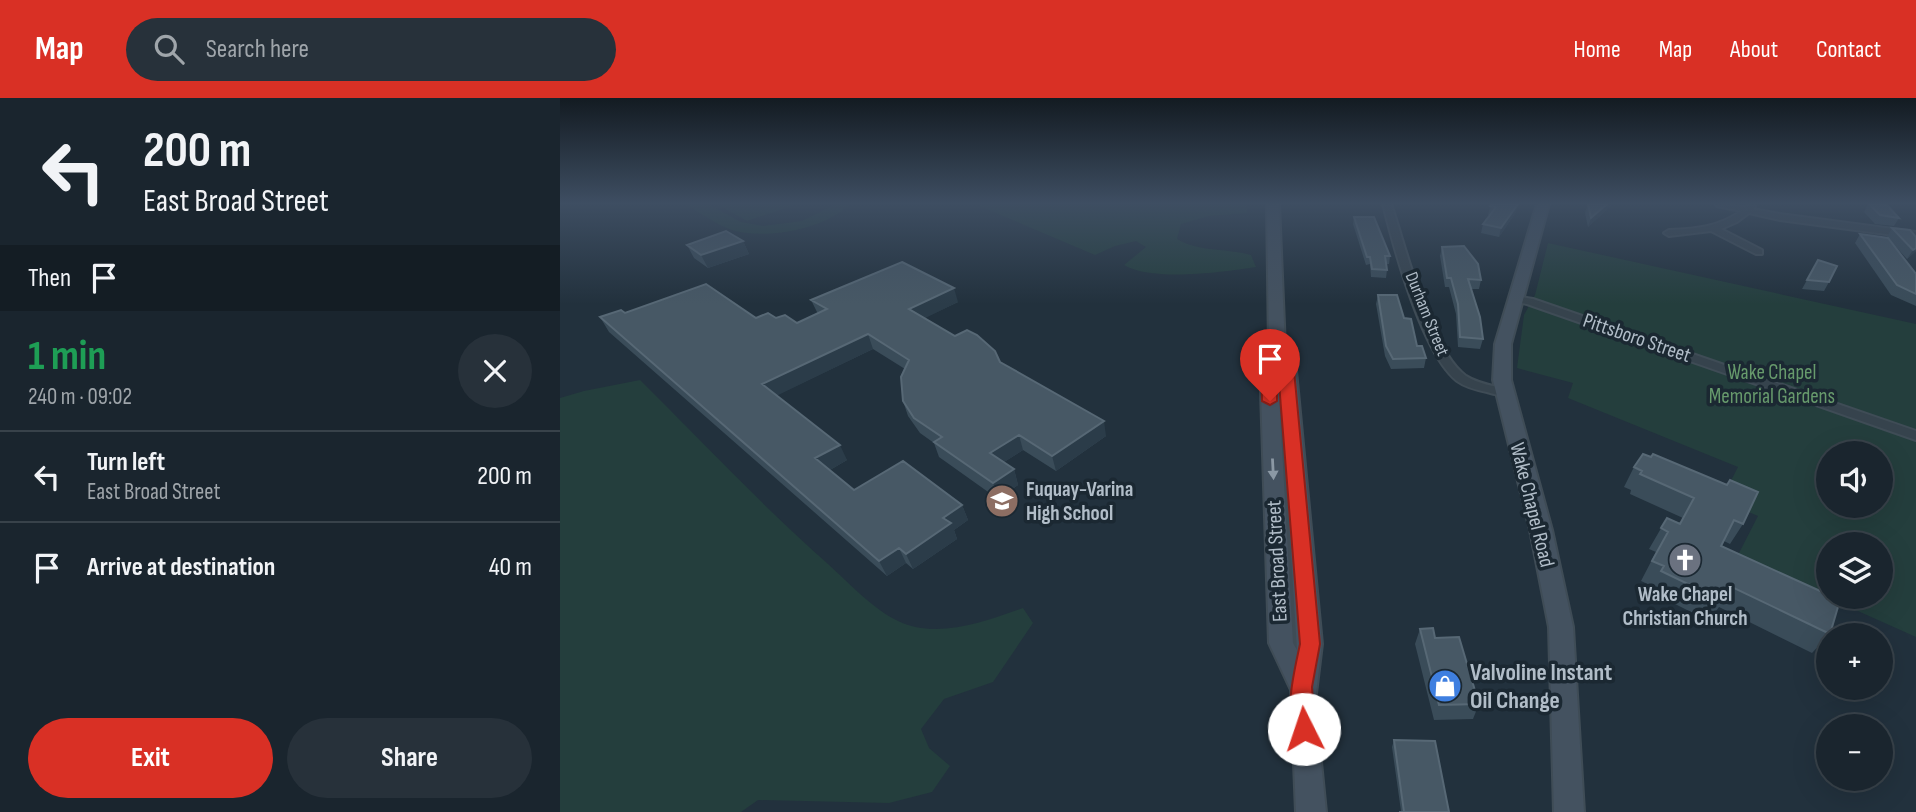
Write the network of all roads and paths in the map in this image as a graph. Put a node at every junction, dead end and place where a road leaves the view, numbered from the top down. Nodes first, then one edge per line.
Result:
1 (1274, 237) edge
2 (1398, 237) edge
3 (1533, 237) edge
4 (1730, 237) edge
5 (1759, 252) dead end
6 (1515, 299) junction
7 (1503, 392) junction
8 (1916, 436) edge
9 (1311, 812) edge
10 (1569, 812) edge

1 - 9 main road, East Broad Street
2 - 7 street, Durham Street
3 - 6 main road, Wake Chapel Road
4 - 5 street
6 - 7 main road, Wake Chapel Road
6 - 8 street, Pittsboro Street
7 - 10 main road, Wake Chapel Road

